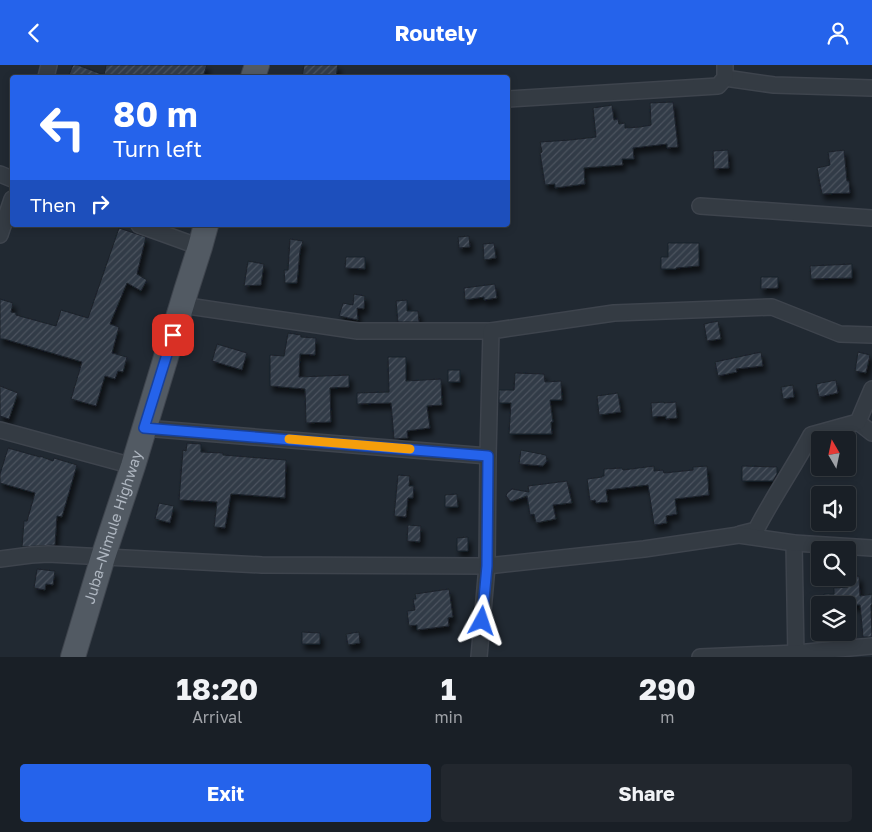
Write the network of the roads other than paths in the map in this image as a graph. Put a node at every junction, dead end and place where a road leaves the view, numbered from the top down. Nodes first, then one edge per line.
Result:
1 (725, 72) edge
2 (872, 88) edge
3 (510, 99) edge
4 (10, 205) edge
5 (700, 206) dead end
6 (872, 218) edge
7 (151, 227) edge
8 (0, 235) edge
9 (203, 236) edge
10 (182, 305) junction
11 (491, 331) junction
12 (872, 335) edge
13 (872, 389) edge
14 (858, 422) junction
15 (144, 428) junction
16 (0, 430) edge
17 (872, 433) edge
18 (488, 456) junction
19 (133, 466) junction
20 (740, 535) junction
21 (794, 543) junction
22 (872, 548) edge
23 (102, 557) junction
24 (0, 559) edge
25 (487, 566) junction
26 (872, 646) edge
27 (796, 655) edge
28 (73, 657) edge
29 (479, 657) edge
30 (700, 657) edge

1 - 2 street
1 - 3 street
4 - 8 street
5 - 6 street
7 - 9 street
9 - 10 main road, Juba–Nimule Highway
10 - 11 street
10 - 15 main road, Juba–Nimule Highway
11 - 12 street
11 - 18 street
13 - 14 street
14 - 17 street
14 - 20 street
15 - 18 street
15 - 19 main road, Juba–Nimule Highway
16 - 19 street
18 - 25 street
19 - 23 main road, Juba–Nimule Highway
20 - 21 street
20 - 25 street
21 - 22 street
21 - 27 street
23 - 24 street
23 - 25 street
23 - 28 main road, Juba–Nimule Highway
25 - 29 street
26 - 27 street
27 - 30 street

